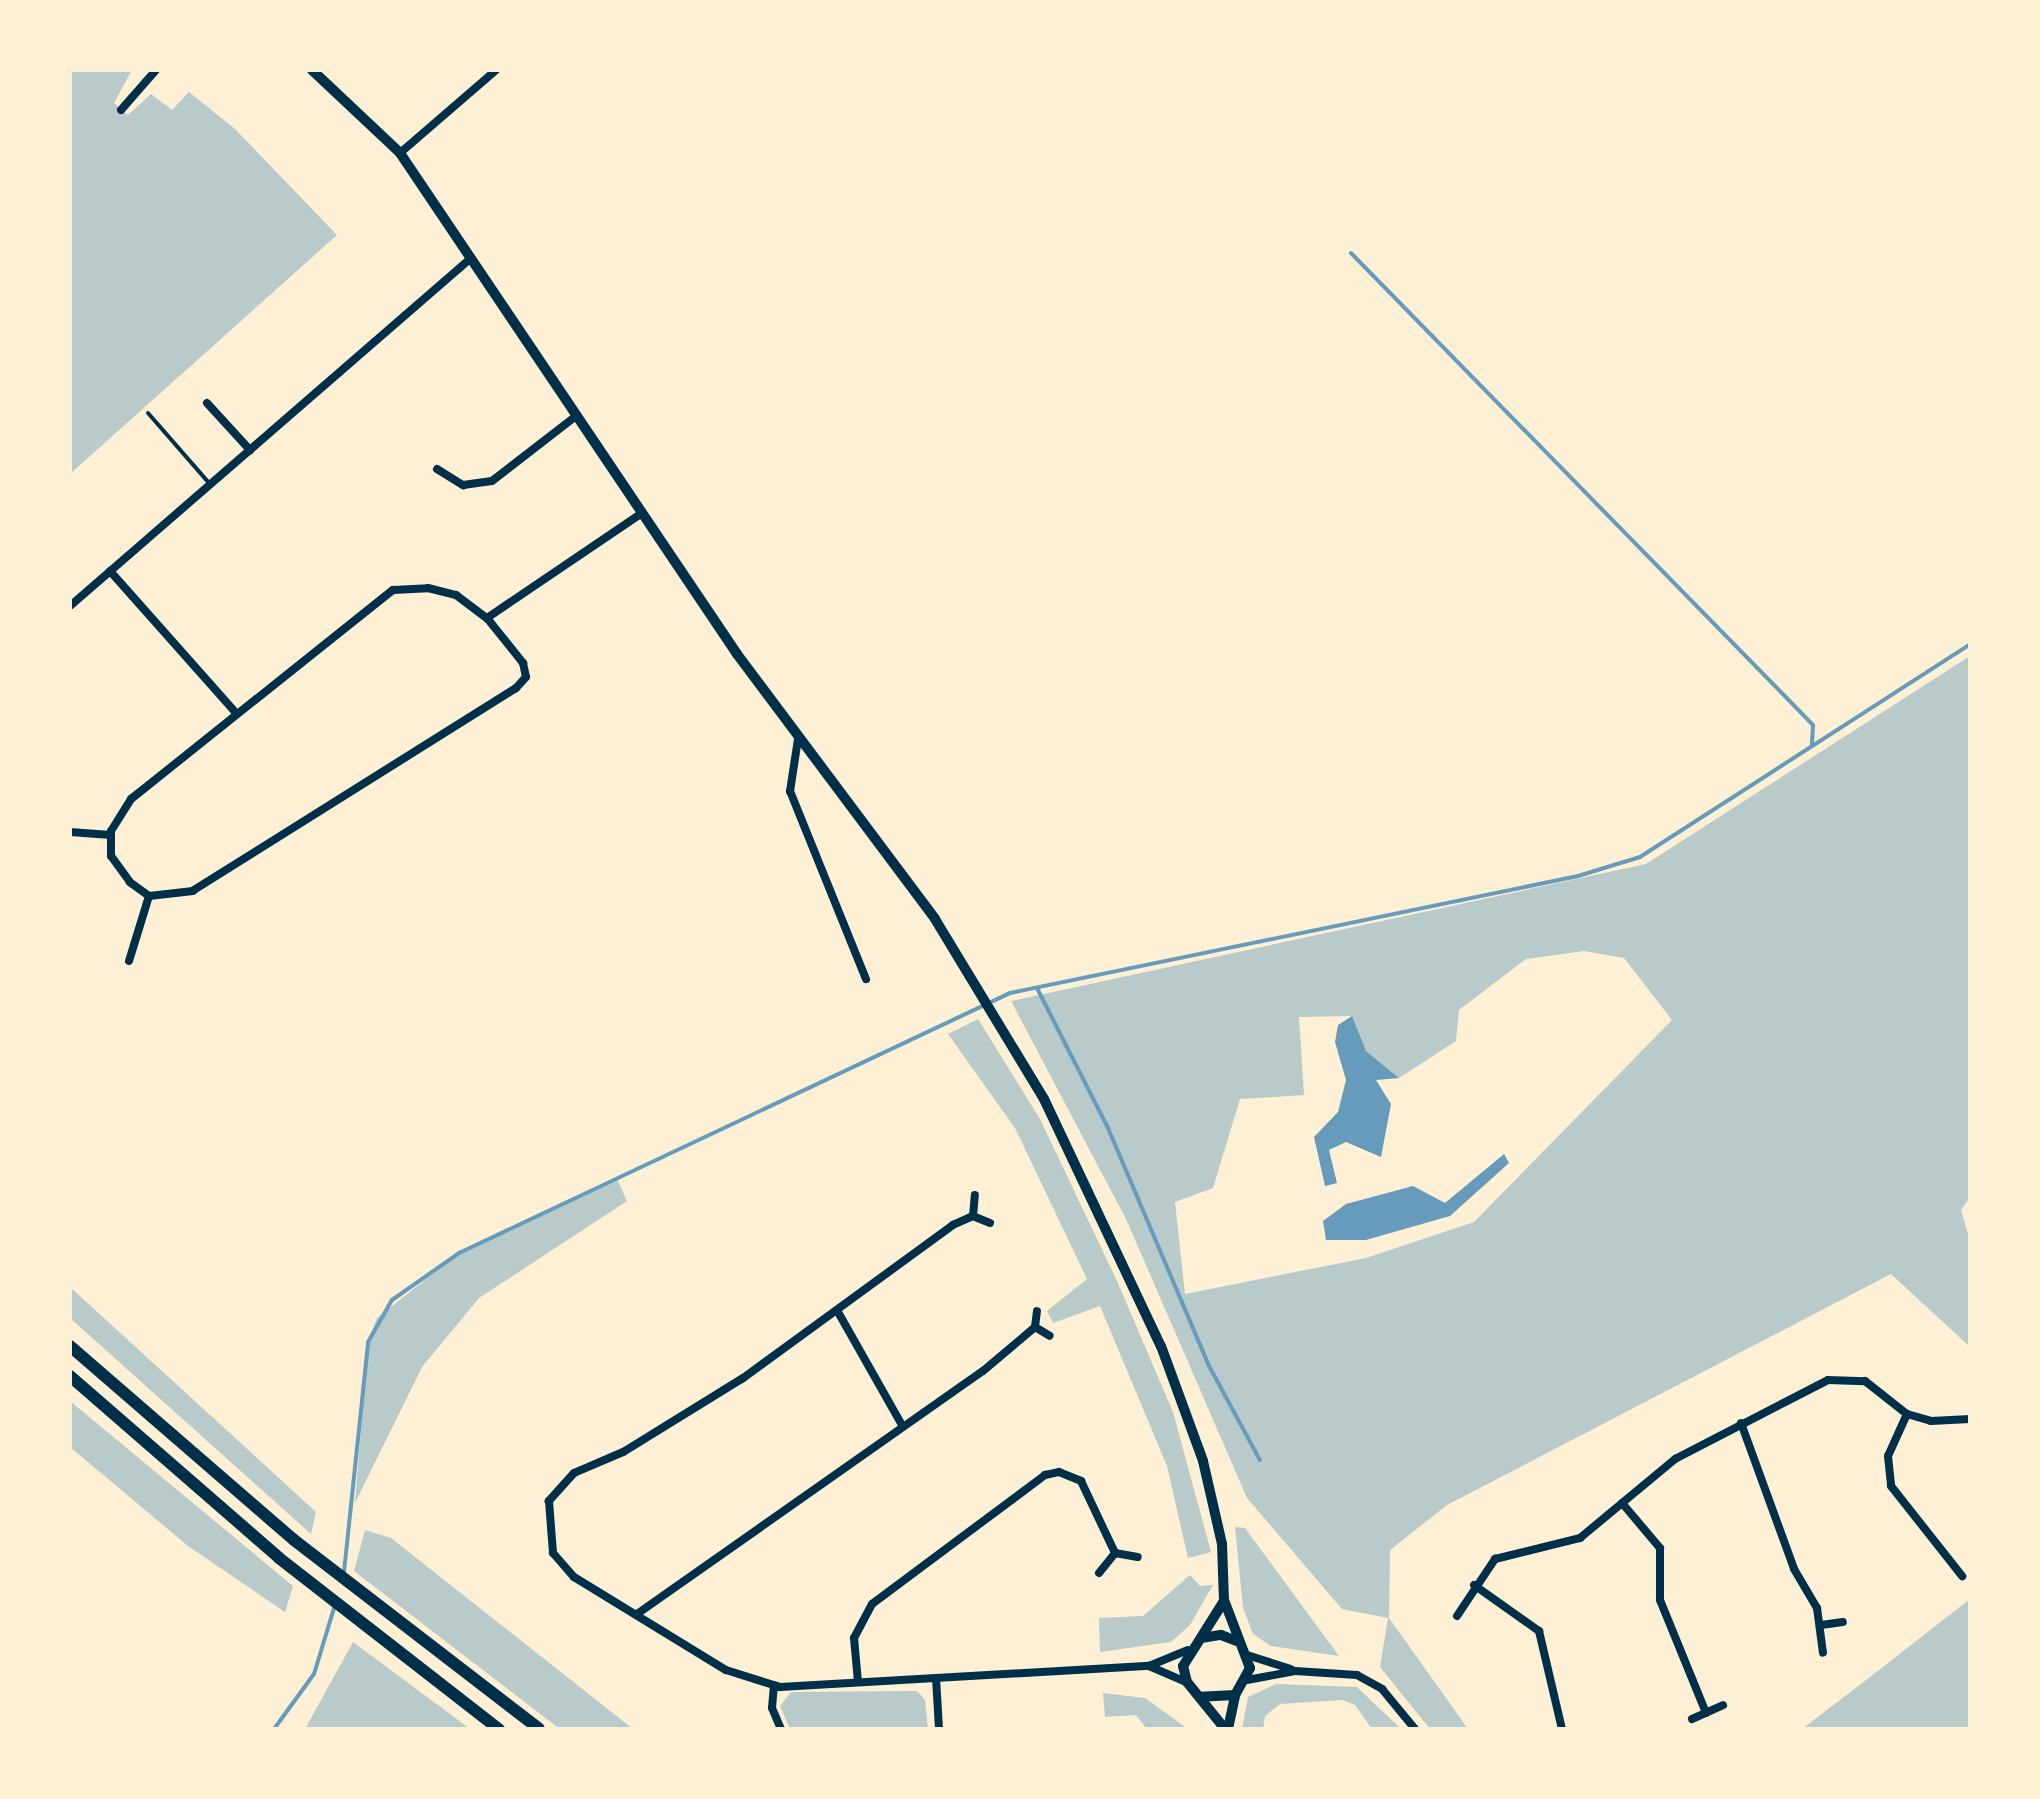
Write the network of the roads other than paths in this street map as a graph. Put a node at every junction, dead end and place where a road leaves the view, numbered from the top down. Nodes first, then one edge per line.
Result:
1 (156, 70) edge
2 (312, 70) edge
3 (496, 70) edge
4 (122, 110) dead end
5 (400, 153) junction
6 (470, 258) junction
7 (207, 403) dead end
8 (148, 413) dead end
9 (576, 416) junction
10 (250, 450) junction
11 (437, 468) dead end
12 (210, 484) junction
13 (642, 513) junction
14 (110, 571) junction
15 (70, 606) edge
16 (487, 618) junction
17 (236, 713) junction
18 (798, 739) junction
19 (70, 832) edge
20 (111, 835) junction
21 (149, 896) junction
22 (129, 961) dead end
23 (866, 979) dead end
24 (975, 1196) dead end
25 (973, 1216) junction
26 (990, 1223) dead end
27 (1037, 1311) dead end
28 (838, 1312) junction
29 (1035, 1327) junction
30 (1050, 1336) dead end
31 (70, 1346) edge
32 (70, 1376) edge
33 (1908, 1414) junction
34 (1970, 1419) edge
35 (1741, 1423) junction
36 (902, 1425) junction
37 (1622, 1503) junction
38 (1115, 1553) junction
39 (1138, 1557) dead end
40 (1099, 1573) dead end
41 (1962, 1576) dead end
42 (1474, 1586) junction
43 (1224, 1600) junction
44 (636, 1614) junction
45 (1457, 1616) dead end
46 (1844, 1622) dead end
47 (1821, 1626) junction
48 (1238, 1642) junction
49 (1192, 1646) junction
50 (1823, 1653) dead end
51 (1247, 1655) junction
52 (1150, 1666) junction
53 (1296, 1670) junction
54 (936, 1678) junction
55 (1247, 1680) junction
56 (858, 1682) junction
57 (1186, 1682) junction
58 (774, 1685) junction
59 (1236, 1695) junction
60 (1201, 1697) junction
61 (1723, 1705) dead end
62 (1706, 1712) junction
63 (1692, 1719) dead end
64 (499, 1729) edge
65 (539, 1729) edge
66 (781, 1729) edge
67 (939, 1729) edge
68 (1226, 1729) edge
69 (1415, 1729) edge
70 (1562, 1729) edge

1 - 4 street
2 - 5 main road
3 - 5 street
5 - 6 main road
6 - 9 main road
6 - 10 street
7 - 10 street
8 - 12 lane
9 - 11 street
9 - 13 main road
10 - 12 street
12 - 14 street
13 - 16 street
13 - 18 main road
14 - 15 street
14 - 17 street
16 - 17 street
16 - 21 street
17 - 20 street
18 - 23 street
18 - 43 main road
19 - 20 street
20 - 21 street
21 - 22 street
24 - 25 street
25 - 26 street
25 - 28 street
27 - 29 street
28 - 36 street
28 - 44 street
29 - 30 street
29 - 36 street
31 - 65 highway
32 - 64 highway
33 - 34 street
33 - 35 street
33 - 41 street
35 - 37 street
35 - 47 street
36 - 44 street
37 - 42 street
37 - 62 street
38 - 39 street
38 - 40 street
38 - 56 street
42 - 45 street
42 - 70 street
43 - 48 main road
43 - 49 main road
44 - 58 street
46 - 47 street
47 - 50 street
48 - 49 main road
48 - 51 main road
49 - 52 street
49 - 57 main road
51 - 53 street
51 - 55 main road
52 - 54 street
52 - 57 street
53 - 55 street
53 - 69 street
54 - 56 street
54 - 67 street
55 - 59 main road
56 - 58 street
57 - 60 main road
58 - 66 street
59 - 60 main road
59 - 68 main road
60 - 68 main road
61 - 62 street
62 - 63 street

